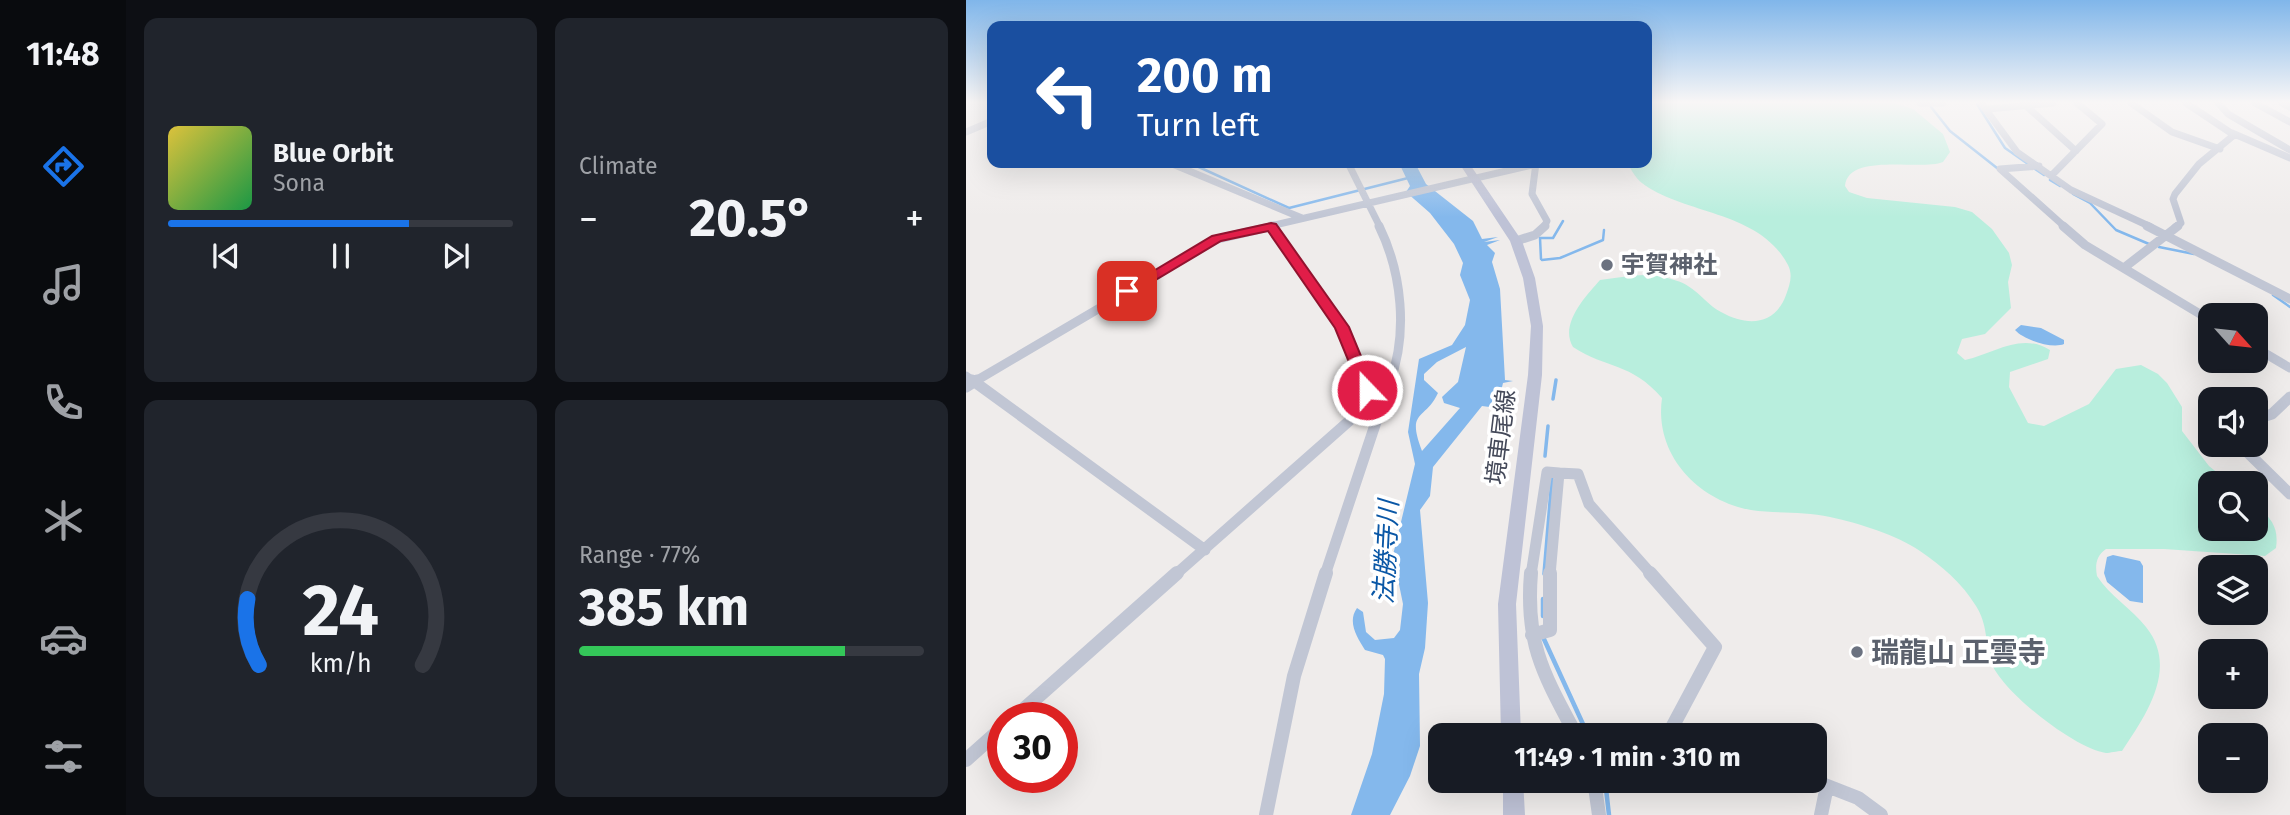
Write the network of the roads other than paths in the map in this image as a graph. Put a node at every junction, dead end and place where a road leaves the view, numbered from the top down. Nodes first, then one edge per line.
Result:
1 (2008, 141) edge
2 (2065, 141) edge
3 (2086, 141) edge
4 (2198, 141) edge
5 (2228, 141) edge
6 (2251, 141) edge
7 (2275, 141) edge
8 (2220, 149) junction
9 (2290, 150) edge
10 (2076, 151) junction
11 (2290, 158) edge
12 (2039, 166) junction
13 (1182, 168) edge
14 (1351, 168) edge
15 (1467, 168) edge
16 (1520, 168) edge
17 (1535, 168) edge
18 (2052, 175) junction
19 (1475, 179) junction
20 (1372, 203) junction
21 (1302, 218) junction
22 (1271, 226) junction
23 (2169, 236) junction
24 (1516, 242) junction
25 (2125, 267) junction
26 (2290, 299) edge
27 (2198, 313) edge
28 (2268, 355) edge
29 (2290, 368) edge
30 (969, 382) edge
31 (2290, 397) edge
32 (2268, 415) edge
33 (2252, 457) edge
34 (1559, 473) junction
35 (2290, 494) edge
36 (1205, 550) junction
37 (1539, 634) junction
38 (1032, 702) edge
39 (1511, 723) edge
40 (1570, 723) edge
41 (1675, 723) edge
42 (987, 741) edge
43 (966, 760) edge
44 (1827, 786) edge
45 (1513, 793) edge
46 (1596, 793) edge
47 (1820, 793) edge
48 (1266, 815) edge
49 (1514, 815) edge
50 (1599, 815) edge
51 (1821, 815) edge
52 (1881, 815) edge

1 - 12 street
2 - 10 street
3 - 10 street
4 - 8 street
5 - 8 street
6 - 11 street
7 - 9 street
8 - 23 street
10 - 18 street
12 - 18 street
12 - 25 street
13 - 21 street
14 - 20 street
15 - 19 main road, 境車尾線
16 - 19 street
17 - 24 street
18 - 23 street
19 - 20 street
19 - 24 main road, 境車尾線
20 - 21 street
20 - 48 street
21 - 22 street
22 - 30 street
22 - 36 street
23 - 25 street
23 - 26 street
24 - 39 main road, 境車尾線
25 - 27 street
28 - 29 street
30 - 36 street
31 - 32 street
33 - 35 street
34 - 37 street
34 - 37 street
34 - 41 street
36 - 38 street
37 - 40 street
42 - 43 street
44 - 52 street
45 - 49 main road
46 - 50 street
47 - 51 street

